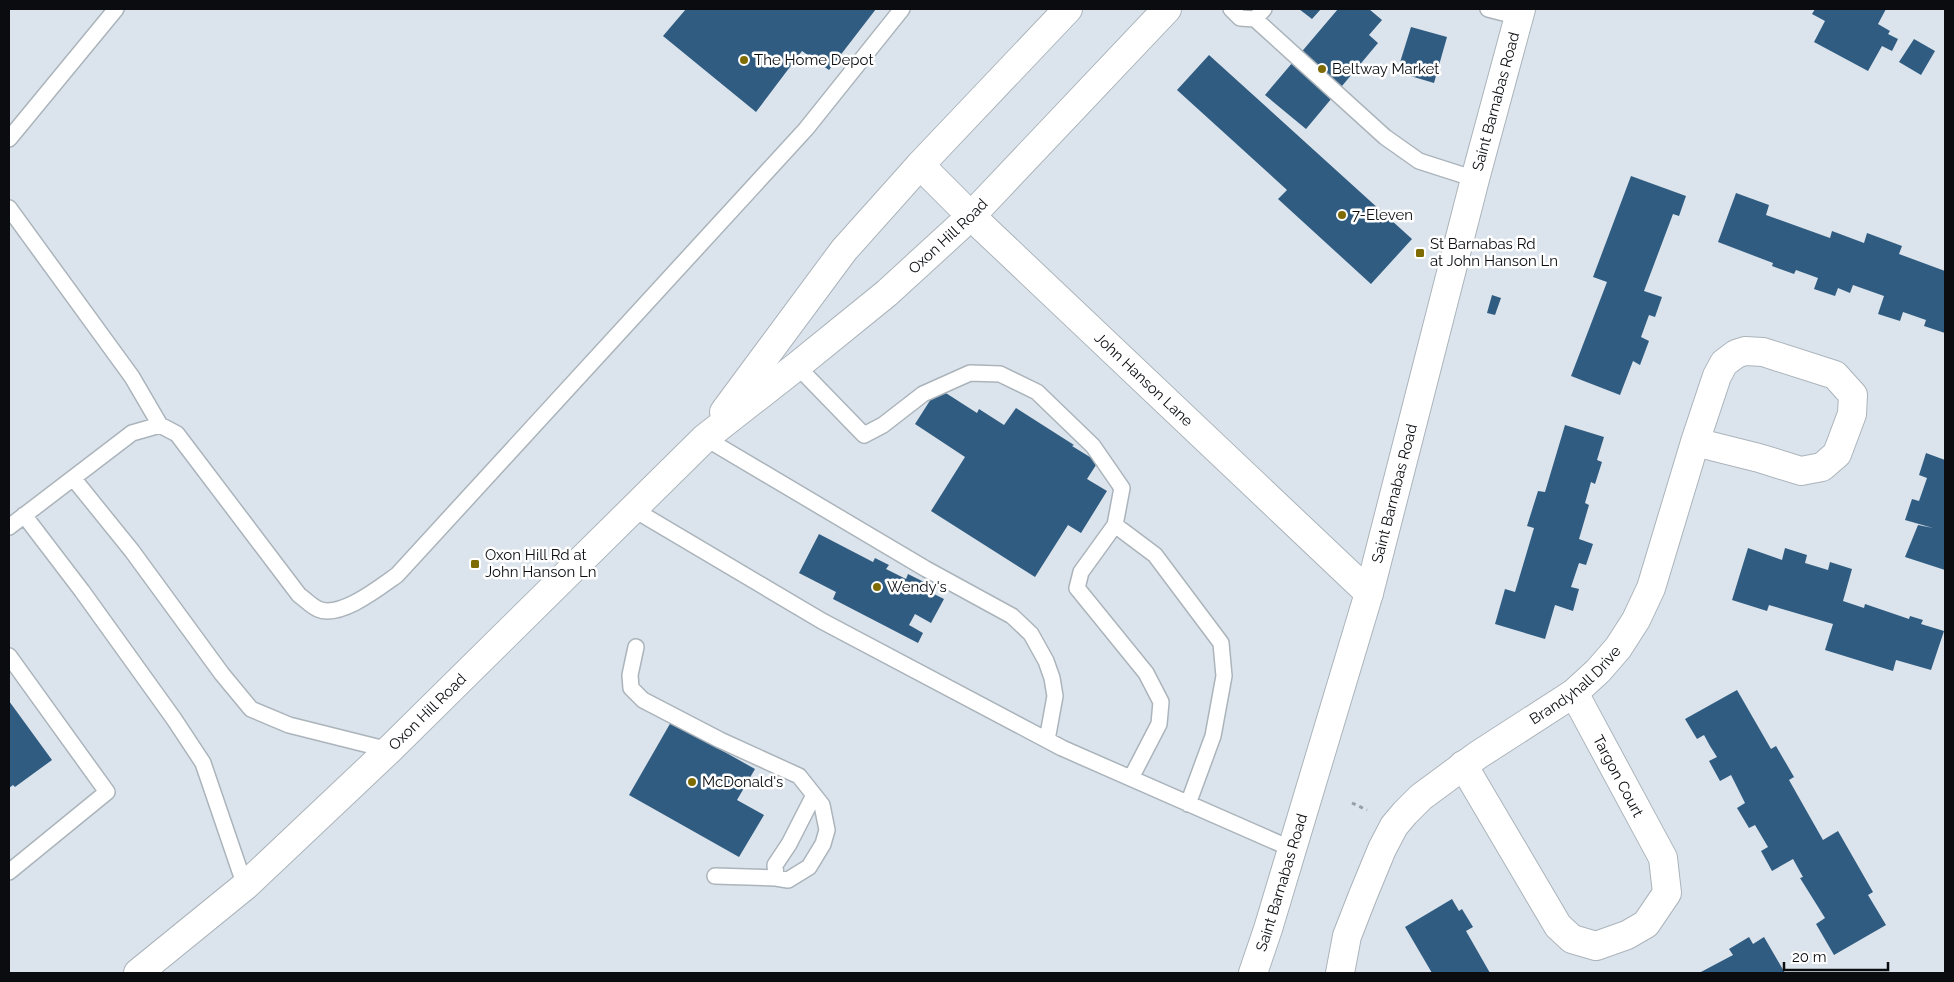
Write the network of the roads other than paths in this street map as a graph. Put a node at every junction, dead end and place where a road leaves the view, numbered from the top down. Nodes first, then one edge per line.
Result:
1 (116, 9) edge
2 (902, 9) edge
3 (1068, 9) edge
4 (1167, 9) edge
5 (1231, 9) edge
6 (1488, 9) edge
7 (1520, 13) edge
8 (1260, 14) edge
9 (9, 139) edge
10 (920, 165) junction
11 (1475, 179) junction
12 (9, 208) edge
13 (971, 216) junction
14 (797, 366) junction
15 (160, 425) junction
16 (705, 438) junction
17 (1695, 442) junction
18 (73, 478) junction
19 (633, 509) junction
20 (24, 515) junction
21 (1115, 525) junction
22 (9, 527) edge
23 (1369, 594) junction
24 (636, 647) dead end
25 (9, 656) edge
26 (1574, 693) junction
27 (1047, 740) junction
28 (389, 750) junction
29 (1463, 766) junction
30 (1131, 778) junction
31 (814, 795) junction
32 (1188, 804) junction
33 (1292, 849) junction
34 (9, 872) edge
35 (715, 876) dead end
36 (776, 878) junction
37 (244, 886) junction
38 (138, 973) edge
39 (1253, 973) edge
40 (1340, 973) edge

1 - 9 lane
2 - 15 lane
3 - 10 main road, Oxon Hill Road
4 - 13 main road, Oxon Hill Road
5 - 8 lane
6 - 7 lane
7 - 11 main road, Saint Barnabas Road
8 - 11 lane
10 - 13 main road, John Hanson Lane
10 - 16 main road, Oxon Hill Road
11 - 23 main road, Saint Barnabas Road
12 - 15 lane
13 - 14 main road, Oxon Hill Road
13 - 23 main road, John Hanson Lane
14 - 16 main road, Oxon Hill Road
14 - 21 lane
15 - 18 lane
16 - 19 main road, Oxon Hill Road
16 - 27 lane
17 - 17 main road, Brandyhall Drive
17 - 26 main road, Brandyhall Drive
18 - 20 lane
18 - 28 lane
19 - 27 lane
19 - 28 main road, Oxon Hill Road
20 - 22 lane
20 - 37 lane
21 - 30 lane
21 - 32 lane
23 - 33 main road, Saint Barnabas Road
24 - 31 lane
25 - 34 lane
26 - 29 main road, Brandyhall Drive
26 - 29 main road, Targon Court
27 - 30 lane
28 - 37 main road, Oxon Hill Road
29 - 40 main road, Brandyhall Drive
30 - 32 lane
31 - 36 lane
31 - 36 lane
32 - 33 lane
33 - 39 main road, Saint Barnabas Road
35 - 36 lane
37 - 38 main road, Oxon Hill Road

